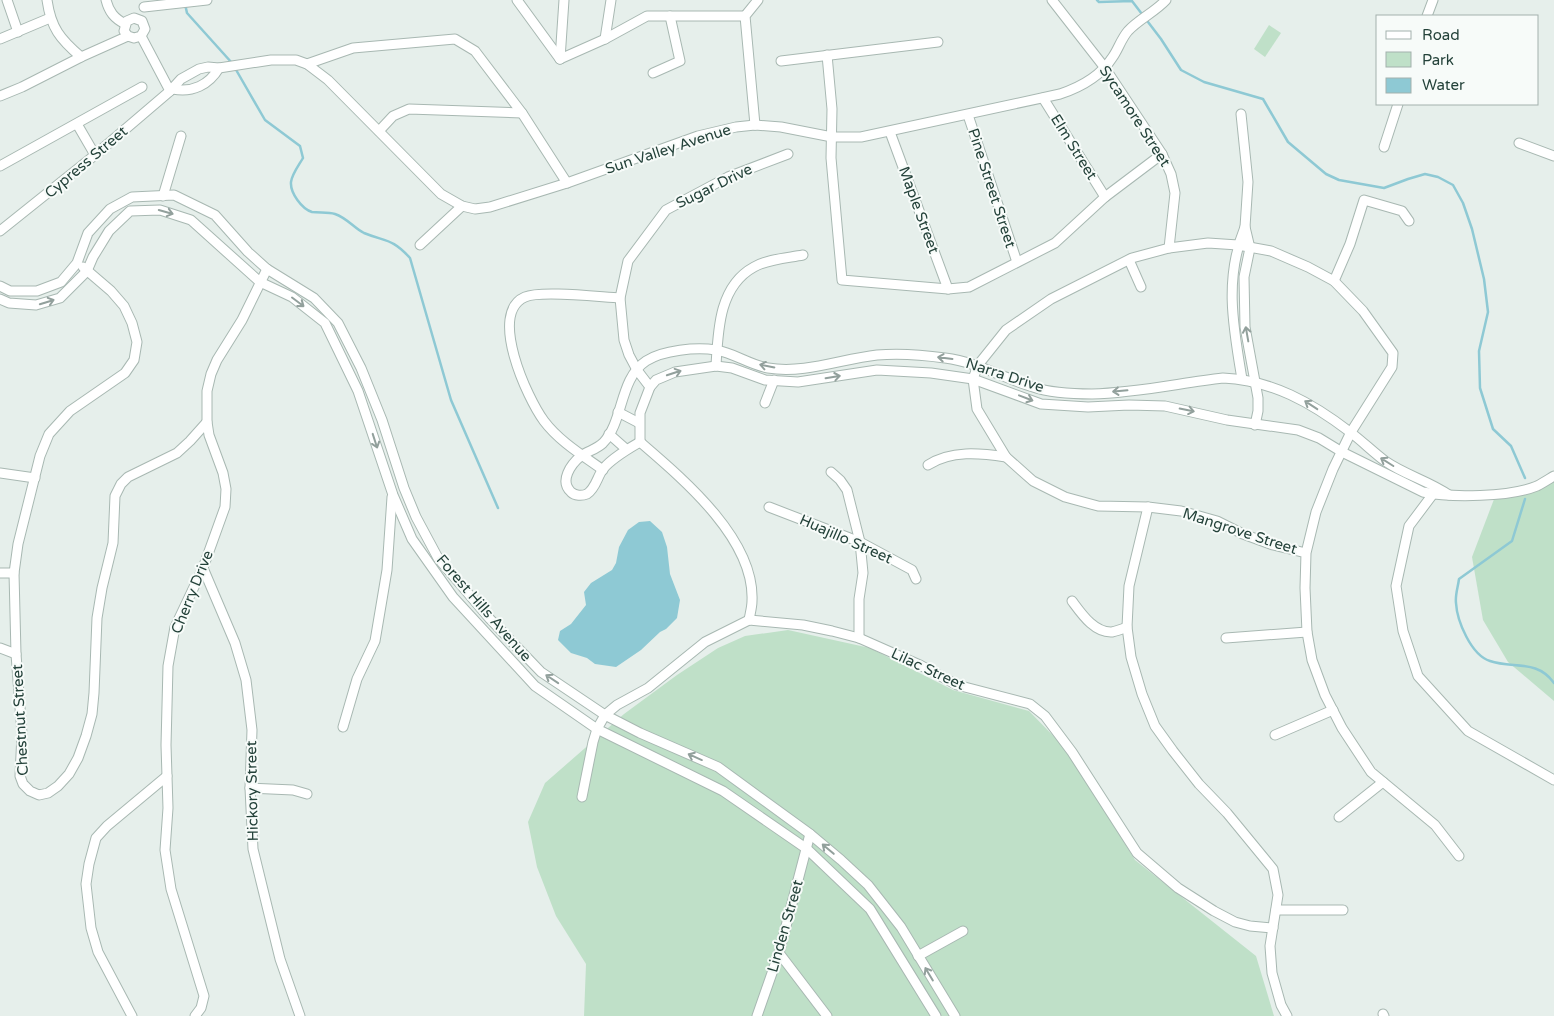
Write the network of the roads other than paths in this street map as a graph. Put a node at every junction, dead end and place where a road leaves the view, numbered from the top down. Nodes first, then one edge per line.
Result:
1 (7, 0) edge
2 (48, 0) edge
3 (106, 0) edge
4 (202, 0) edge
5 (207, 0) edge
6 (517, 0) edge
7 (564, 0) edge
8 (611, 0) edge
9 (758, 0) edge
10 (1052, 0) edge
11 (1433, 0) edge
12 (145, 4) edge
13 (1163, 4) edge
14 (1427, 15) edge
15 (670, 16) junction
16 (745, 16) junction
17 (50, 18) junction
18 (138, 18) junction
19 (125, 24) junction
20 (18, 32) junction
21 (128, 36) junction
22 (141, 36) junction
23 (605, 38) junction
24 (0, 39) edge
25 (938, 42) dead end
26 (827, 55) junction
27 (81, 57) junction
28 (560, 59) junction
29 (781, 61) dead end
30 (307, 64) junction
31 (223, 67) junction
32 (1105, 68) junction
33 (653, 73) dead end
34 (142, 87) dead end
35 (171, 90) junction
36 (0, 96) edge
37 (1043, 98) junction
38 (1398, 105) edge
39 (522, 113) junction
40 (1241, 114) dead end
41 (968, 115) junction
42 (77, 124) junction
43 (755, 125) junction
44 (379, 131) junction
45 (890, 132) junction
46 (181, 136) dead end
47 (832, 138) junction
48 (1519, 143) dead end
49 (1384, 147) dead end
50 (788, 154) dead end
51 (1162, 154) junction
52 (95, 155) junction
53 (1554, 156) edge
54 (0, 166) edge
55 (567, 183) junction
56 (163, 196) junction
57 (1105, 197) junction
58 (462, 206) junction
59 (1409, 221) dead end
60 (1245, 227) junction
61 (0, 232) edge
62 (420, 245) dead end
63 (1238, 245) junction
64 (1169, 248) junction
65 (1250, 248) junction
66 (803, 255) dead end
67 (1129, 260) junction
68 (77, 262) junction
69 (1017, 262) junction
70 (267, 269) junction
71 (87, 271) junction
72 (1334, 281) junction
73 (260, 282) junction
74 (0, 286) edge
75 (1141, 287) dead end
76 (948, 289) junction
77 (0, 298) edge
78 (620, 298) junction
79 (717, 350) junction
80 (978, 365) junction
81 (716, 366) junction
82 (637, 370) junction
83 (1242, 378) junction
84 (973, 379) junction
85 (774, 380) junction
86 (1256, 382) junction
87 (650, 387) junction
88 (765, 403) dead end
89 (618, 412) junction
90 (206, 422) junction
91 (640, 423) junction
92 (1255, 425) junction
93 (1351, 432) junction
94 (609, 434) junction
95 (640, 442) junction
96 (626, 449) junction
97 (1342, 452) junction
98 (582, 455) junction
99 (1006, 457) junction
100 (928, 465) dead end
101 (603, 470) junction
102 (830, 472) dead end
103 (0, 473) edge
104 (1554, 476) edge
105 (35, 478) junction
106 (404, 488) junction
107 (1436, 490) junction
108 (392, 495) junction
109 (769, 507) dead end
110 (1148, 507) junction
111 (860, 542) junction
112 (1306, 553) junction
113 (203, 568) junction
114 (0, 573) edge
115 (14, 573) junction
116 (916, 580) dead end
117 (1072, 601) dead end
118 (749, 620) junction
119 (1127, 627) junction
120 (1307, 632) junction
121 (859, 638) junction
122 (1226, 638) dead end
123 (0, 648) edge
124 (16, 654) junction
125 (1333, 710) junction
126 (605, 715) junction
127 (343, 727) dead end
128 (598, 729) junction
129 (1275, 735) dead end
130 (167, 776) junction
131 (1554, 780) edge
132 (1383, 782) junction
133 (250, 788) junction
134 (307, 794) dead end
135 (582, 797) dead end
136 (1339, 817) dead end
137 (810, 834) junction
138 (807, 849) junction
139 (1460, 856) dead end
140 (1276, 910) junction
141 (1343, 910) dead end
142 (1273, 928) junction
143 (963, 931) dead end
144 (779, 953) junction
145 (918, 956) junction
146 (132, 1016) edge
147 (195, 1016) edge
148 (300, 1016) edge
149 (756, 1016) edge
150 (827, 1016) edge
151 (936, 1016) edge
152 (955, 1016) edge
153 (1287, 1016) edge

1 - 20 street
2 - 17 street
3 - 19 street
4 - 5 street
4 - 12 street
6 - 28 street
7 - 28 street
8 - 23 street
9 - 16 street
10 - 32 street, Sycamore Street
11 - 14 street
12 - 18 street
13 - 32 street, Sun Valley Avenue
15 - 16 street
15 - 23 street
15 - 33 street
16 - 43 street
17 - 20 street
17 - 27 street
18 - 19 street
18 - 22 street
19 - 21 street
20 - 24 street
21 - 22 street
21 - 27 street
22 - 35 street
23 - 28 street
25 - 26 street
26 - 29 street
26 - 47 street
27 - 36 street
30 - 31 street, Sun Valley Avenue
30 - 39 street
30 - 44 street, Sun Valley Avenue
31 - 35 street, Sun Valley Avenue
31 - 35 street
32 - 37 street, Sun Valley Avenue
32 - 51 street, Sycamore Street
34 - 42 street
35 - 52 street, Cypress Street
37 - 41 street, Sun Valley Avenue
37 - 57 street, Elm Street
38 - 49 street
39 - 44 street
39 - 55 street
40 - 60 street
41 - 45 street, Sun Valley Avenue
41 - 69 street, Pine Street Street
42 - 52 street
42 - 54 street
43 - 47 street, Sun Valley Avenue
43 - 55 street, Sun Valley Avenue
44 - 58 street, Sun Valley Avenue
45 - 47 street, Sun Valley Avenue
45 - 76 street, Maple Street
46 - 56 street
47 - 76 street
48 - 53 street
50 - 78 street, Sugar Drive
51 - 57 street
51 - 64 street, Sycamore Street
52 - 61 street, Cypress Street
55 - 58 street, Sun Valley Avenue
56 - 68 street, Forest Hills Avenue
56 - 70 street, Forest Hills Avenue
57 - 69 street
58 - 62 street
59 - 72 street
60 - 63 street
60 - 65 street
63 - 64 street
63 - 65 street
63 - 83 street
64 - 67 street
65 - 72 street
86 -> 65 street
66 - 79 street
67 - 75 street
67 - 80 street
68 - 71 street, Chestnut Street
68 - 74 street, Forest Hills Avenue
69 - 76 street
70 - 73 street, Cherry Drive
70 - 106 street, Forest Hills Avenue
71 -> 73 street, Forest Hills Avenue
77 -> 71 street, Forest Hills Avenue
71 - 105 street, Chestnut Street
72 - 93 street
73 - 90 street, Cherry Drive
73 -> 108 street, Forest Hills Avenue
78 - 82 street, Sugar Drive
78 - 98 street
80 -> 79 street, Narra Drive
79 - 81 street
79 - 82 street, Narra Drive
83 -> 80 street, Narra Drive
80 - 84 street
81 - 85 street, Narra Drive
87 -> 81 street, Narra Drive
82 - 87 street, Sugar Drive
82 - 89 street, Narra Drive
83 - 86 street, Narra Drive
85 -> 84 street, Narra Drive
84 -> 92 street, Narra Drive
84 - 99 street, Mangrove Street
85 - 88 street
86 - 92 street
93 -> 86 street, Narra Drive
87 - 91 street
89 - 91 street
89 - 94 street, Narra Drive
90 - 113 street, Cherry Drive
90 - 124 street, Chestnut Street
91 - 95 street
92 - 97 street, Narra Drive
93 - 97 street
107 -> 93 street, Narra Drive
94 - 96 street
94 - 98 street
95 - 96 street
95 - 118 street
96 - 101 street
97 - 107 street, Narra Drive
97 - 112 street
98 - 101 street
98 - 101 street
99 - 100 street
99 - 110 street, Mangrove Street
102 - 111 street
103 - 105 street
104 - 107 street, Narra Drive
105 - 115 street, Chestnut Street
106 - 108 street
126 -> 106 street, Forest Hills Avenue
107 - 131 street
108 - 127 street
108 - 128 street, Forest Hills Avenue
109 - 111 street, Huajillo Street
110 - 112 street, Mangrove Street
110 - 119 street
111 - 116 street, Huajillo Street
111 - 121 street
112 - 120 street
113 - 130 street, Cherry Drive
113 - 133 street, Hickory Street
114 - 115 street
115 - 124 street, Chestnut Street
117 - 119 street
118 - 121 street, Lilac Street
118 - 126 street
119 - 140 street
120 - 122 street
120 - 125 street
121 - 142 street, Lilac Street
123 - 124 street
125 - 129 street
125 - 132 street
126 - 128 street
137 -> 126 street, Forest Hills Avenue
128 - 135 street
128 - 138 street, Forest Hills Avenue
130 - 146 street
130 - 147 street, Cherry Drive
132 - 136 street
132 - 139 street
133 - 134 street
133 - 148 street, Hickory Street
137 - 138 street, Linden Street
145 -> 137 street, Forest Hills Avenue
138 - 144 street, Linden Street
138 - 151 street, Forest Hills Avenue
140 - 141 street
140 - 142 street
142 - 153 street
143 - 145 street
144 - 149 street, Linden Street
144 - 150 street
152 -> 145 street, Forest Hills Avenue

